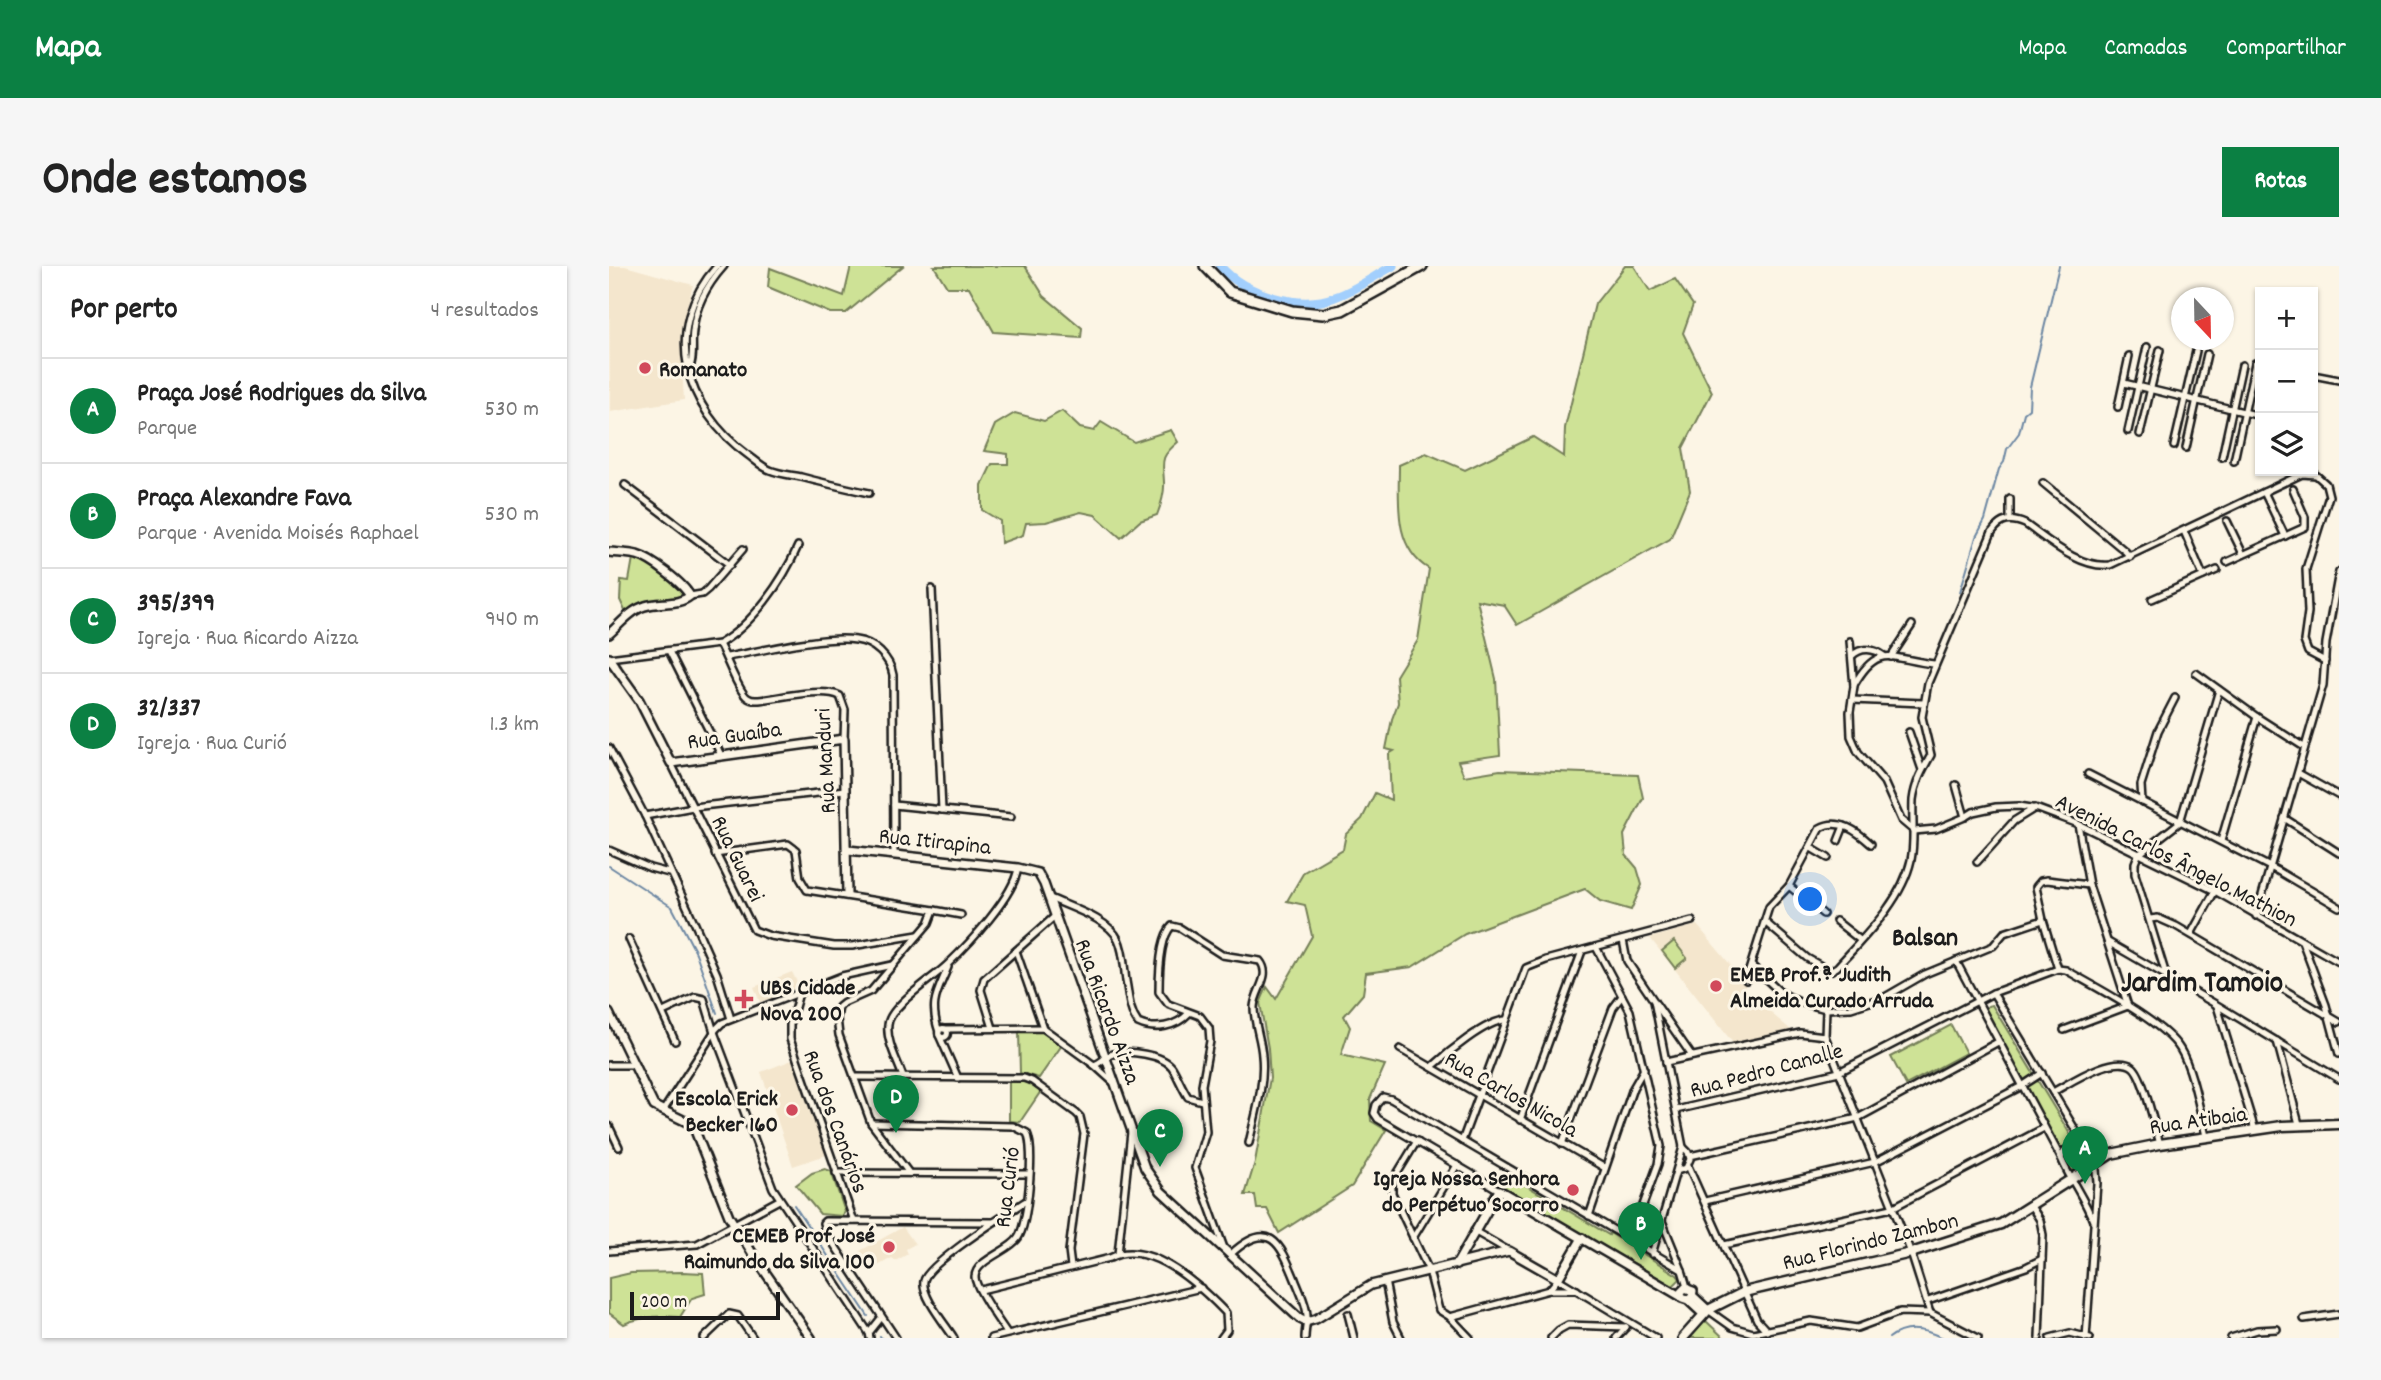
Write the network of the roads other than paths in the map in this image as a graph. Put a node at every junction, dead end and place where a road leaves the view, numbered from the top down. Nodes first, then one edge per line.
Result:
1 (717, 266) edge
2 (724, 266) edge
3 (1205, 266) edge
4 (1422, 266) edge
5 (2147, 347) dead end
6 (2160, 350) dead end
7 (2196, 351) dead end
8 (2207, 354) dead end
9 (2129, 356) dead end
10 (2255, 363) dead end
11 (2242, 365) dead end
12 (689, 370) junction
13 (2318, 375) edge
14 (2339, 380) edge
15 (2124, 383) junction
16 (2138, 388) junction
17 (2150, 391) junction
18 (2185, 399) junction
19 (2196, 402) junction
20 (2118, 407) dead end
21 (2232, 410) junction
22 (2245, 413) junction
23 (2255, 415) edge
24 (2128, 431) dead end
25 (2140, 434) dead end
26 (2174, 446) dead end
27 (2186, 448) dead end
28 (2221, 457) dead end
29 (2234, 461) dead end
30 (2043, 483) dead end
31 (625, 485) dead end
32 (2293, 489) dead end
33 (2264, 492) junction
34 (869, 493) dead end
35 (2010, 499) dead end
36 (2010, 519) junction
37 (2227, 521) dead end
38 (2184, 531) junction
39 (2285, 536) junction
40 (798, 547) dead end
41 (743, 549) dead end
42 (609, 552) edge
43 (2243, 554) junction
44 (2130, 557) junction
45 (2227, 562) dead end
46 (730, 565) junction
47 (2217, 570) dead end
48 (2339, 572) edge
49 (2203, 576) junction
50 (932, 589) dead end
51 (690, 596) junction
52 (2153, 599) dead end
53 (1912, 625) dead end
54 (609, 634) edge
55 (1850, 641) dead end
56 (719, 644) junction
57 (669, 651) junction
58 (1884, 656) junction
59 (727, 657) junction
60 (1852, 657) junction
61 (1891, 657) junction
62 (609, 658) edge
63 (2325, 661) junction
64 (1934, 664) junction
65 (2196, 673) dead end
66 (1853, 686) junction
67 (2219, 690) junction
68 (2175, 698) dead end
69 (1852, 700) junction
70 (1923, 703) junction
71 (2257, 717) junction
72 (1909, 732) dead end
73 (844, 739) junction
74 (2304, 747) junction
75 (609, 748) edge
76 (721, 755) junction
77 (671, 763) junction
78 (1922, 770) junction
79 (2298, 773) junction
80 (2088, 774) dead end
81 (1955, 785) dead end
82 (845, 790) junction
83 (2339, 796) edge
84 (2142, 802) junction
85 (894, 805) junction
86 (693, 807) junction
87 (2035, 808) junction
88 (941, 810) junction
89 (645, 816) junction
90 (1011, 817) dead end
91 (1965, 817) junction
92 (2284, 818) junction
93 (2180, 822) junction
94 (2078, 824) junction
95 (1845, 826) junction
96 (1914, 831) junction
97 (1838, 841) dead end
98 (2221, 841) junction
99 (1871, 844) dead end
100 (1811, 848) junction
101 (848, 850) junction
102 (610, 853) edge
103 (2339, 853) edge
104 (715, 854) junction
105 (894, 854) junction
106 (2138, 855) junction
107 (1828, 858) dead end
108 (1977, 862) dead end
109 (2270, 867) junction
110 (1018, 868) junction
111 (669, 873) junction
112 (2089, 885) junction
113 (1789, 886) junction
114 (2215, 891) junction
115 (847, 895) junction
116 (1048, 897) junction
117 (2339, 907) edge
118 (935, 910) junction
119 (1823, 914) dead end
120 (961, 915) dead end
121 (1055, 916) junction
122 (2256, 916) junction
123 (2150, 919) junction
124 (2043, 920) junction
125 (1692, 921) dead end
126 (1836, 921) dead end
127 (1765, 922) junction
128 (2191, 934) junction
129 (918, 935) junction
130 (629, 939) dead end
131 (1623, 940) junction
132 (1860, 940) junction
133 (2301, 941) junction
134 (2108, 942) junction
135 (1596, 947) junction
136 (1016, 951) junction
137 (1582, 951) junction
138 (1956, 961) junction
139 (2339, 962) edge
140 (949, 964) junction
141 (892, 965) junction
142 (1752, 966) junction
143 (2058, 969) junction
144 (2166, 975) junction
145 (1746, 981) dead end
146 (923, 986) junction
147 (2122, 986) junction
148 (799, 993) junction
149 (1993, 993) junction
150 (936, 996) junction
151 (1622, 996) junction
152 (2117, 999) junction
153 (1654, 1001) junction
154 (1976, 1001) junction
155 (2217, 1005) junction
156 (2129, 1006) junction
157 (1826, 1009) junction
158 (663, 1012) junction
159 (1189, 1013) junction
160 (2329, 1015) junction
161 (610, 1016) edge
162 (731, 1019) junction
163 (1506, 1020) junction
164 (2339, 1022) edge
165 (993, 1028) junction
166 (1043, 1028) junction
167 (2064, 1030) dead end
168 (714, 1032) junction
169 (1676, 1032) junction
170 (943, 1033) junction
171 (1825, 1036) junction
172 (675, 1041) dead end
173 (2277, 1041) junction
174 (1998, 1042) junction
175 (1661, 1044) junction
176 (1400, 1049) dead end
177 (2339, 1054) edge
178 (1692, 1056) junction
179 (1106, 1057) junction
180 (1666, 1062) junction
181 (609, 1065) edge
182 (635, 1065) junction
183 (1094, 1065) junction
184 (1432, 1067) junction
185 (1644, 1069) junction
186 (1839, 1072) junction
187 (2042, 1073) junction
188 (854, 1077) junction
189 (903, 1077) junction
190 (958, 1078) junction
191 (2339, 1079) edge
192 (1116, 1084) junction
193 (2022, 1086) junction
194 (1649, 1092) junction
195 (2053, 1092) junction
196 (1478, 1094) junction
197 (1632, 1094) junction
198 (1202, 1101) junction
199 (1676, 1110) junction
200 (663, 1111) junction
201 (1858, 1118) junction
202 (1521, 1120) junction
203 (871, 1124) junction
204 (2299, 1124) junction
205 (2339, 1124) edge
206 (609, 1126) edge
207 (1131, 1128) junction
208 (2044, 1128) junction
209 (2255, 1130) junction
210 (2206, 1136) junction
211 (1416, 1141) junction
212 (1462, 1141) junction
213 (1249, 1143) dead end
214 (1562, 1144) junction
215 (2084, 1144) junction
216 (2160, 1144) junction
217 (619, 1147) dead end
218 (1683, 1147) junction
219 (1690, 1156) junction
220 (2061, 1157) junction
221 (1875, 1162) junction
222 (2094, 1164) junction
223 (1457, 1165) junction
224 (1688, 1166) junction
225 (1145, 1168) junction
226 (1605, 1168) junction
227 (1129, 1169) junction
228 (1677, 1171) junction
229 (836, 1173) junction
230 (909, 1173) junction
231 (1029, 1174) junction
232 (2070, 1180) junction
233 (1499, 1190) junction
234 (2096, 1191) junction
235 (2080, 1194) junction
236 (779, 1200) junction
237 (1026, 1201) junction
238 (1705, 1201) junction
239 (2031, 1206) junction
240 (1892, 1208) junction
241 (1588, 1216) junction
242 (855, 1220) junction
243 (1662, 1221) junction
244 (994, 1222) junction
245 (734, 1224) junction
246 (2094, 1224) junction
247 (1474, 1231) junction
248 (1413, 1238) junction
249 (1582, 1238) junction
250 (1469, 1240) junction
251 (1630, 1241) junction
252 (1724, 1245) junction
253 (1224, 1248) junction
254 (609, 1251) edge
255 (1509, 1251) junction
256 (1911, 1253) junction
257 (1118, 1254) junction
258 (1231, 1254) junction
259 (1653, 1254) junction
260 (1480, 1259) junction
261 (2042, 1259) junction
262 (1456, 1265) junction
263 (1071, 1267) junction
264 (1682, 1270) junction
265 (1429, 1271) junction
266 (1558, 1279) junction
267 (1385, 1281) junction
268 (1687, 1287) junction
269 (1201, 1288) junction
270 (981, 1290) junction
271 (1549, 1290) junction
272 (1577, 1290) junction
273 (1744, 1292) junction
274 (1680, 1296) junction
275 (1690, 1298) junction
276 (1928, 1301) junction
277 (1708, 1313) junction
278 (1930, 1313) junction
279 (1349, 1314) dead end
280 (2339, 1314) edge
281 (1450, 1317) junction
282 (881, 1318) junction
283 (2304, 1319) dead end
284 (1757, 1320) junction
285 (1309, 1322) junction
286 (1629, 1325) junction
287 (1604, 1326) junction
288 (2277, 1328) dead end
289 (1766, 1331) junction
290 (1007, 1333) junction
291 (1753, 1333) junction
292 (870, 1335) edge
293 (1398, 1337) edge
294 (1618, 1337) edge
295 (2087, 1337) edge
296 (2241, 1337) edge
297 (704, 1338) edge
298 (753, 1338) edge
299 (811, 1338) edge
300 (896, 1338) edge
301 (954, 1338) edge
302 (991, 1338) edge
303 (1220, 1338) edge
304 (1305, 1338) edge
305 (1354, 1338) edge
306 (1470, 1338) edge
307 (1551, 1338) edge
308 (1656, 1338) edge
309 (1683, 1338) edge
310 (1978, 1338) edge
311 (2039, 1338) edge
312 (2050, 1338) edge
313 (2231, 1338) edge

1 - 12 street
2 - 12 street
3 - 4 main road
5 - 16 street
6 - 17 street
7 - 18 street
8 - 19 street
9 - 15 street
10 - 22 street
11 - 21 street
12 - 34 street
13 - 14 street
15 - 16 street
15 - 20 street
16 - 17 street
16 - 24 street
17 - 18 street
17 - 25 street
18 - 19 street
18 - 26 street
19 - 21 street
19 - 27 street
21 - 22 street
21 - 28 street
22 - 23 street
22 - 29 street
30 - 44 street
31 - 46 street
32 - 39 street
33 - 38 street
33 - 39 street
33 - 63 street
35 - 36 street
36 - 44 street
36 - 64 street
37 - 43 street
38 - 44 street
38 - 49 street
39 - 43 street
40 - 56 street
41 - 46 street
42 - 51 street
43 - 45 street
46 - 51 street
47 - 49 street
48 - 63 street
49 - 52 street
50 - 88 street
51 - 54 street
53 - 61 street
55 - 60 street
56 - 57 street
56 - 59 street, Rua Manduri
57 - 62 street
57 - 76 street
58 - 60 street
58 - 61 street
58 - 66 street
59 - 73 street, Rua Manduri
59 - 85 street
60 - 66 street
61 - 64 street
62 - 77 street, Rua Guarei
63 - 74 street
64 - 70 street
65 - 67 street
66 - 69 street
67 - 71 street
67 - 93 street
68 - 84 street
69 - 70 street
69 - 96 street
70 - 78 street
71 - 74 street
71 - 98 street
72 - 78 street
73 - 76 street, Rua Guaíba
73 - 82 street, Rua Manduri
74 - 79 street
75 - 89 street
76 - 77 street, Rua Guaíba
77 - 86 street, Rua Guarei
78 - 96 street
79 - 83 street
79 - 92 street
80 - 84 street
81 - 91 street
82 - 86 street
82 - 101 street, Rua Manduri
84 - 93 street
85 - 88 street
85 - 105 street
86 - 89 street
86 - 104 street, Rua Guarei
87 - 91 street, Avenida Carlos Ângelo Mathion
87 - 94 street, Avenida Carlos Ângelo Mathion
87 - 108 street
88 - 90 street
89 - 111 street
91 - 96 street, Avenida Carlos Ângelo Mathion
92 - 103 street
92 - 109 street
93 - 98 street
93 - 106 street
94 - 106 street, Avenida Carlos Ângelo Mathion
94 - 112 street
95 - 97 street
95 - 99 street
95 - 100 street
96 - 132 street
98 - 109 street
100 - 107 street
100 - 113 street
101 - 105 street, Rua Itirapina
101 - 115 street, Rua Manduri
102 - 111 street
104 - 115 street
104 - 129 street, Rua Guarei
105 - 110 street, Rua Itirapina
106 - 114 street, Avenida Carlos Ângelo Mathion
106 - 123 street
109 - 117 street
109 - 122 street
110 - 116 street, Rua Ricardo Aizza
110 - 140 street
111 - 162 street
112 - 124 street
112 - 134 street
113 - 119 street
113 - 127 street
114 - 122 street, Avenida Carlos Ângelo Mathion
114 - 128 street
115 - 118 street
116 - 121 street, Rua Ricardo Aizza
116 - 159 street
118 - 120 street
118 - 129 street
121 - 136 street
121 - 179 street, Rua Ricardo Aizza
122 - 133 street, Avenida Carlos Ângelo Mathion
123 - 128 street
123 - 144 street
124 - 138 street
124 - 143 street
125 - 131 street
126 - 132 street
127 - 132 street
127 - 142 street
128 - 160 street
129 - 141 street
130 - 158 street
131 - 135 street
131 - 153 street
133 - 139 street, Avenida Carlos Ângelo Mathion
133 - 160 street
134 - 144 street
134 - 147 street
135 - 137 street
135 - 151 street
136 - 165 street
136 - 166 street
137 - 163 street
137 - 202 street
138 - 154 street
138 - 157 street
140 - 146 street
140 - 150 street
141 - 148 street
141 - 188 street
142 - 145 street
142 - 157 street
143 - 149 street, Rua Pedro Canalle
143 - 152 street
144 - 155 street
146 - 150 street
146 - 189 street
147 - 152 street
147 - 156 street
148 - 162 street
148 - 229 street, Rua dos Canários
149 - 154 street, Rua Pedro Canalle
149 - 187 street
150 - 170 street
151 - 185 street
151 - 214 street
152 - 156 street
153 - 169 street
153 - 175 street
154 - 174 street
154 - 186 street, Rua Pedro Canalle
155 - 173 street
155 - 209 street
156 - 167 street
156 - 210 street
157 - 171 street
158 - 168 street
158 - 172 street
159 - 198 street
159 - 213 street
160 - 164 street
160 - 177 street
161 - 182 street
162 - 168 street
163 - 184 street
163 - 196 street
165 - 166 street
165 - 170 street
166 - 183 street
168 - 200 street
168 - 236 street
169 - 175 street
169 - 178 street
170 - 190 street
171 - 178 street
171 - 186 street
173 - 191 street
173 - 204 street
174 - 193 street
174 - 201 street
175 - 180 street
176 - 184 street, Rua Carlos Nicola
178 - 180 street
179 - 183 street
179 - 192 street, Rua Ricardo Aizza
179 - 198 street
180 - 199 street
181 - 182 street
182 - 200 street
183 - 192 street
184 - 196 street, Rua Carlos Nicola
185 - 194 street
185 - 197 street
186 - 199 street, Rua Pedro Canalle
186 - 201 street
187 - 193 street
187 - 195 street
188 - 189 street
188 - 203 street
189 - 190 street
190 - 263 street
192 - 207 street, Rua Ricardo Aizza
193 - 208 street
193 - 221 street
194 - 197 street
194 - 251 street
195 - 215 street
195 - 216 street
196 - 202 street, Rua Carlos Nicola
196 - 212 street
197 - 226 street
198 - 253 street
199 - 218 street
200 - 245 street
201 - 219 street
201 - 221 street
202 - 214 street, Rua Carlos Nicola
203 - 230 street
203 - 231 street, Rua Curió
204 - 205 main road, Rua Atibaia
204 - 209 main road, Rua Atibaia
206 - 217 street
207 - 225 street, Rua Ricardo Aizza
207 - 227 street
208 - 220 street
208 - 240 street
209 - 210 main road, Rua Atibaia
210 - 216 main road, Rua Atibaia
211 - 212 street
211 - 223 street
211 - 248 street
212 - 241 street
214 - 226 street, Rua Carlos Nicola
215 - 220 street
215 - 222 street
216 - 222 main road, Rua Atibaia
218 - 219 street
218 - 228 street
219 - 224 street
220 - 232 street
221 - 238 street
221 - 240 street
222 - 232 main road, Rua Atibaia
222 - 234 street
223 - 233 street
223 - 248 street
224 - 228 street
224 - 238 street
225 - 227 street
225 - 253 street, Rua Ricardo Aizza
226 - 241 street
227 - 257 street
228 - 243 street
229 - 230 street
229 - 242 street, Rua dos Canários
230 - 231 street
231 - 237 street, Rua Curió
232 - 235 street
232 - 239 main road, Rua Florindo Zambon
233 - 247 street
233 - 249 street
234 - 235 street
234 - 246 street
235 - 246 street
236 - 245 street
236 - 292 street
237 - 244 street
237 - 270 street, Rua Curió
238 - 252 street
239 - 256 main road, Rua Florindo Zambon
239 - 261 street
240 - 252 street
240 - 256 street
241 - 251 street
242 - 244 street
242 - 282 street
243 - 259 street
243 - 264 street
244 - 301 street
245 - 254 street
245 - 299 street
246 - 295 street
247 - 250 street
247 - 255 street
248 - 265 street
249 - 266 street
249 - 274 street
250 - 260 street
250 - 262 street
251 - 259 street
252 - 273 street
253 - 258 street, Rua Ricardo Aizza
255 - 260 street
255 - 266 street
256 - 273 main road, Rua Florindo Zambon
256 - 276 street
257 - 263 street
257 - 269 street
258 - 285 street, Rua Ricardo Aizza
258 - 285 street
259 - 264 street
260 - 262 street
261 - 276 street
261 - 311 street
262 - 265 street
263 - 270 street
264 - 268 street
265 - 267 street
265 - 281 street
266 - 271 street
266 - 272 street
267 - 285 street
267 - 293 street
268 - 274 street
268 - 275 street
269 - 290 street
269 - 303 street
270 - 290 street
271 - 272 street
271 - 281 street
272 - 286 street
273 - 277 main road, Rua Florindo Zambon
273 - 284 street
274 - 275 street
275 - 277 street
276 - 278 street
277 - 291 street
277 - 309 main road, Rua Florindo Zambon
278 - 289 street
278 - 310 street
279 - 305 street
280 - 283 street
281 - 306 street
282 - 292 street
282 - 300 street
284 - 289 street
284 - 291 street
285 - 304 street
286 - 287 street
286 - 294 street
286 - 308 street
287 - 294 street
287 - 307 street
288 - 296 street
289 - 291 street
290 - 302 street
295 - 312 street
296 - 313 street
297 - 298 street

